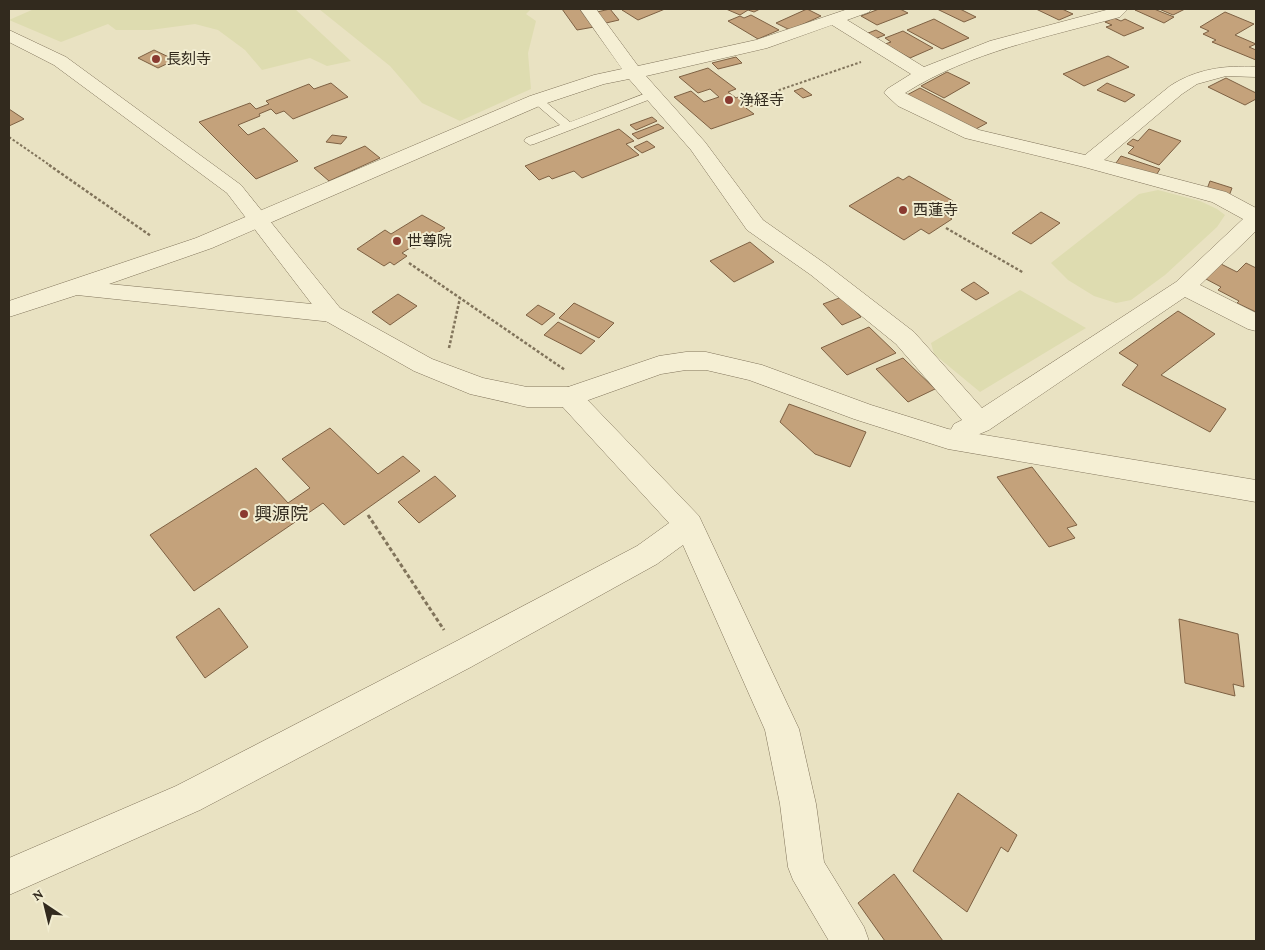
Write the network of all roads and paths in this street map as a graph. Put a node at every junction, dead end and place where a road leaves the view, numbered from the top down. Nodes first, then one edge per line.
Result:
1 (588, 9) edge
2 (863, 9) edge
3 (1120, 9) edge
4 (834, 19) junction
5 (9, 35) edge
6 (888, 52) junction
7 (633, 72) junction
8 (1256, 72) edge
9 (924, 74) junction
10 (652, 95) junction
11 (753, 99) dead end
12 (537, 100) junction
13 (568, 126) junction
14 (9, 136) edge
15 (530, 141) dead end
16 (1089, 162) junction
17 (1256, 218) edge
18 (258, 222) junction
19 (946, 228) dead end
20 (176, 253) junction
21 (409, 263) dead end
22 (1024, 273) dead end
23 (1184, 287) junction
24 (74, 288) junction
25 (460, 298) junction
26 (9, 309) edge
27 (332, 314) junction
28 (1256, 323) edge
29 (444, 374) junction
30 (581, 393) junction
31 (980, 423) junction
32 (948, 439) junction
33 (1256, 491) edge
34 (368, 515) dead end
35 (689, 524) junction
36 (460, 656) junction
37 (9, 877) edge
38 (850, 941) edge

1 - 7 street
2 - 4 street
3 - 9 street
4 - 6 street
4 - 7 street
5 - 18 street
6 - 9 street
6 - 11 path
7 - 10 street
7 - 12 street
8 - 16 street
9 - 16 street
10 - 13 lane
10 - 31 street
12 - 13 lane
12 - 18 street
13 - 15 lane
14 - 20 path
16 - 17 street
17 - 23 street
18 - 20 street
18 - 27 street
19 - 22 path
20 - 24 street
21 - 25 path
23 - 28 street
23 - 31 street
24 - 26 street
24 - 27 street
25 - 29 path
25 - 30 path
27 - 29 street
29 - 30 street
30 - 32 street
30 - 35 street
31 - 32 street
32 - 33 street
34 - 36 path
35 - 36 street
35 - 38 street
36 - 37 street

